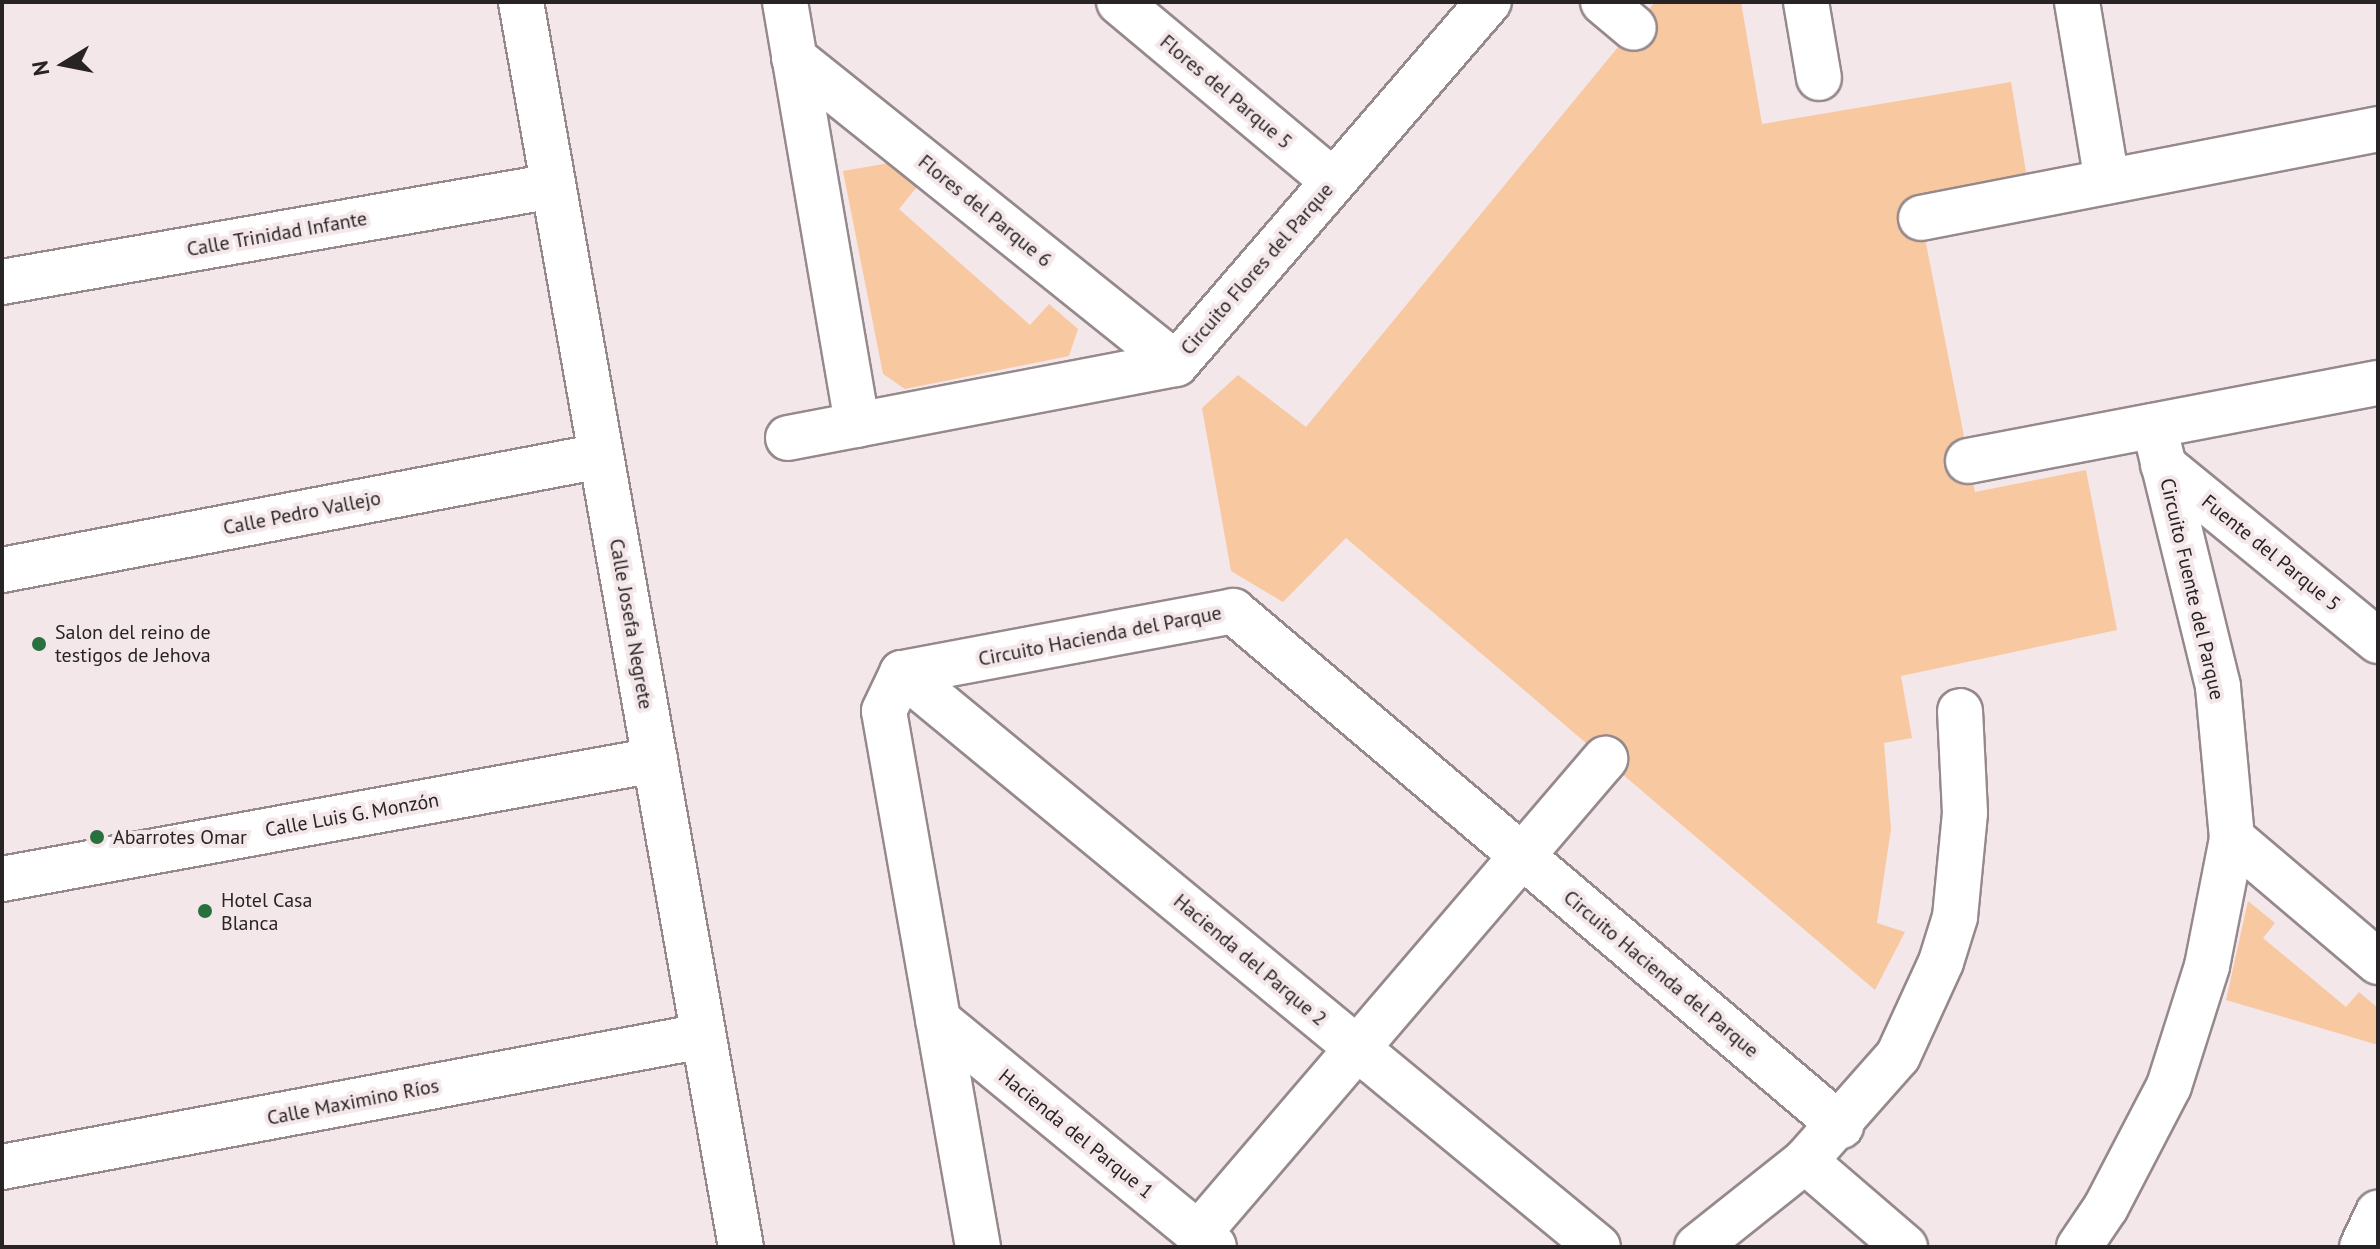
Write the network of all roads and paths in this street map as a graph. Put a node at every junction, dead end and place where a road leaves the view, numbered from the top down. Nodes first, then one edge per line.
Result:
1 (521, 2) edge
2 (785, 2) edge
3 (1119, 2) edge
4 (1489, 2) edge
5 (1806, 2) edge
6 (2077, 2) edge
7 (794, 58) junction
8 (1819, 78) dead end
9 (2378, 129) edge
10 (1333, 181) junction
11 (2107, 182) junction
12 (553, 186) junction
13 (1921, 218) dead end
14 (2, 282) edge
15 (1176, 364) junction
16 (2378, 383) edge
17 (857, 425) junction
18 (788, 438) dead end
19 (2159, 445) junction
20 (601, 456) junction
21 (1968, 461) dead end
22 (2, 570) edge
23 (2378, 641) edge
24 (902, 673) junction
25 (1960, 711) dead end
26 (1605, 759) dead end
27 (655, 760) junction
28 (2232, 838) junction
29 (1523, 856) junction
30 (2, 879) edge
31 (2378, 962) edge
32 (938, 1020) junction
33 (703, 1036) junction
34 (1359, 1050) junction
35 (1841, 1126) junction
36 (1805, 1161) junction
37 (2, 1167) edge
38 (2378, 1213) edge
39 (1206, 1241) edge
40 (741, 1247) edge
41 (978, 1247) edge
42 (1598, 1247) edge
43 (1697, 1247) edge
44 (1905, 1247) edge
45 (2079, 1247) edge
46 (2362, 1247) edge

1 - 12 street, Calle Josefa Negrete
2 - 7 street
3 - 10 street, Flores del Parque 5
4 - 10 street, Circuito Flores del Parque
5 - 8 street
6 - 11 street
7 - 15 street, Flores del Parque 6
7 - 17 street
9 - 11 street
10 - 15 street, Circuito Flores del Parque
11 - 13 street
12 - 14 street, Calle Trinidad Infante
12 - 20 street, Calle Josefa Negrete
15 - 17 street, Circuito Flores del Parque
16 - 19 street
17 - 18 street, Circuito Flores del Parque
19 - 21 street
19 - 23 street, Fuente del Parque 5
19 - 28 street, Circuito Fuente del Parque
20 - 22 street, Calle Pedro Vallejo
20 - 27 street, Calle Josefa Negrete
24 - 29 street, Circuito Hacienda del Parque
24 - 32 street
24 - 34 street, Hacienda del Parque 2
25 - 35 street
26 - 29 street
27 - 30 street, Calle Luis G. Monzón
27 - 33 street, Calle Josefa Negrete
28 - 31 street
28 - 45 street, Circuito Fuente del Parque
29 - 34 street
29 - 35 street, Circuito Hacienda del Parque
32 - 39 street, Hacienda del Parque 1
32 - 41 street
33 - 37 street, Calle Maximino Ríos
33 - 40 street, Calle Josefa Negrete
34 - 39 street
34 - 42 street, Hacienda del Parque 2
35 - 36 street
36 - 43 street
36 - 44 street
38 - 46 street

